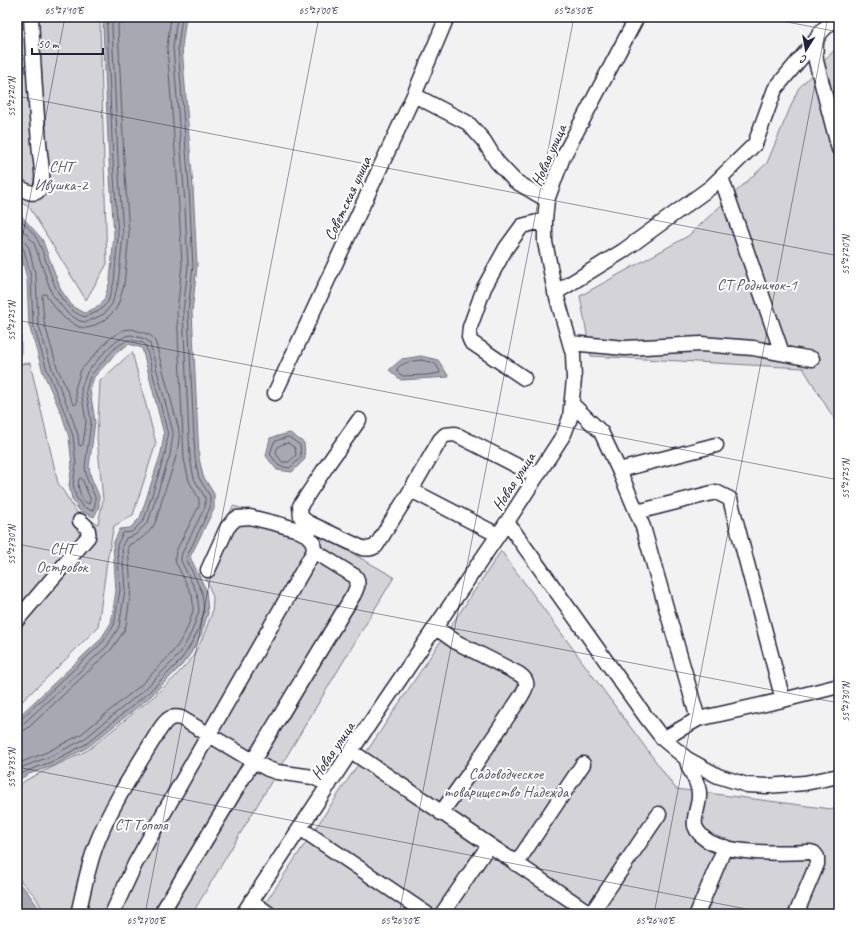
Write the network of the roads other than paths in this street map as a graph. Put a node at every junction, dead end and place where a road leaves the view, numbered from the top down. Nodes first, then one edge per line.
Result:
1 (31, 17) edge
2 (447, 17) edge
3 (637, 17) edge
4 (837, 17) edge
5 (816, 40) junction
6 (414, 95) junction
7 (839, 149) edge
8 (721, 177) junction
9 (17, 186) edge
10 (547, 200) junction
11 (545, 220) junction
12 (555, 293) junction
13 (570, 343) junction
14 (782, 353) junction
15 (812, 359) dead end
16 (524, 378) dead end
17 (275, 393) dead end
18 (572, 404) junction
19 (359, 420) dead end
20 (716, 445) dead end
21 (619, 470) junction
22 (538, 476) junction
23 (411, 490) junction
24 (637, 512) junction
25 (80, 521) dead end
26 (507, 522) junction
27 (498, 535) junction
28 (314, 551) junction
29 (208, 570) dead end
30 (17, 620) edge
31 (435, 627) junction
32 (839, 686) edge
33 (783, 700) junction
34 (698, 719) junction
35 (208, 734) junction
36 (663, 739) junction
37 (351, 751) junction
38 (686, 759) junction
39 (253, 760) junction
40 (582, 764) dead end
41 (839, 776) edge
42 (329, 785) junction
43 (441, 813) junction
44 (659, 814) dead end
45 (300, 828) junction
46 (489, 845) junction
47 (725, 847) junction
48 (516, 864) junction
49 (251, 901) junction
50 (78, 914) edge
51 (112, 914) edge
52 (161, 914) edge
53 (243, 914) edge
54 (269, 914) edge
55 (427, 914) edge
56 (442, 914) edge
57 (591, 914) edge
58 (697, 914) edge
59 (796, 914) edge

1 - 9 street
2 - 6 street, Советская улица
3 - 10 street, Новая улица
4 - 5 street
5 - 7 street
5 - 8 street
6 - 10 street
6 - 17 street, Советская улица
8 - 12 street
8 - 14 street
10 - 11 street, Новая улица
11 - 12 street, Новая улица
11 - 16 street
12 - 13 street, Новая улица
13 - 14 street
13 - 18 street, Новая улица
14 - 15 street
18 - 21 street
18 - 22 street, Новая улица
19 - 23 street
20 - 21 street
21 - 24 street
22 - 23 street
22 - 26 street, Новая улица
23 - 27 street
24 - 33 street
24 - 34 street
25 - 30 street
26 - 27 street, Новая улица
26 - 36 street
27 - 31 street, Новая улица
28 - 29 street
28 - 35 street
28 - 39 street
31 - 37 street, Новая улица
31 - 43 street
32 - 33 street
33 - 34 street
34 - 36 street
35 - 39 street
35 - 50 street
35 - 51 street
36 - 38 street
37 - 42 street, Новая улица
37 - 43 street
38 - 41 street
38 - 47 street
39 - 42 street
39 - 52 street
40 - 48 street
42 - 45 street, Новая улица
43 - 46 street
44 - 57 street
45 - 49 street, Новая улица
45 - 55 street
46 - 48 street
46 - 56 street
47 - 58 street
47 - 59 street
48 - 57 street
49 - 53 street, Новая улица
49 - 54 street

